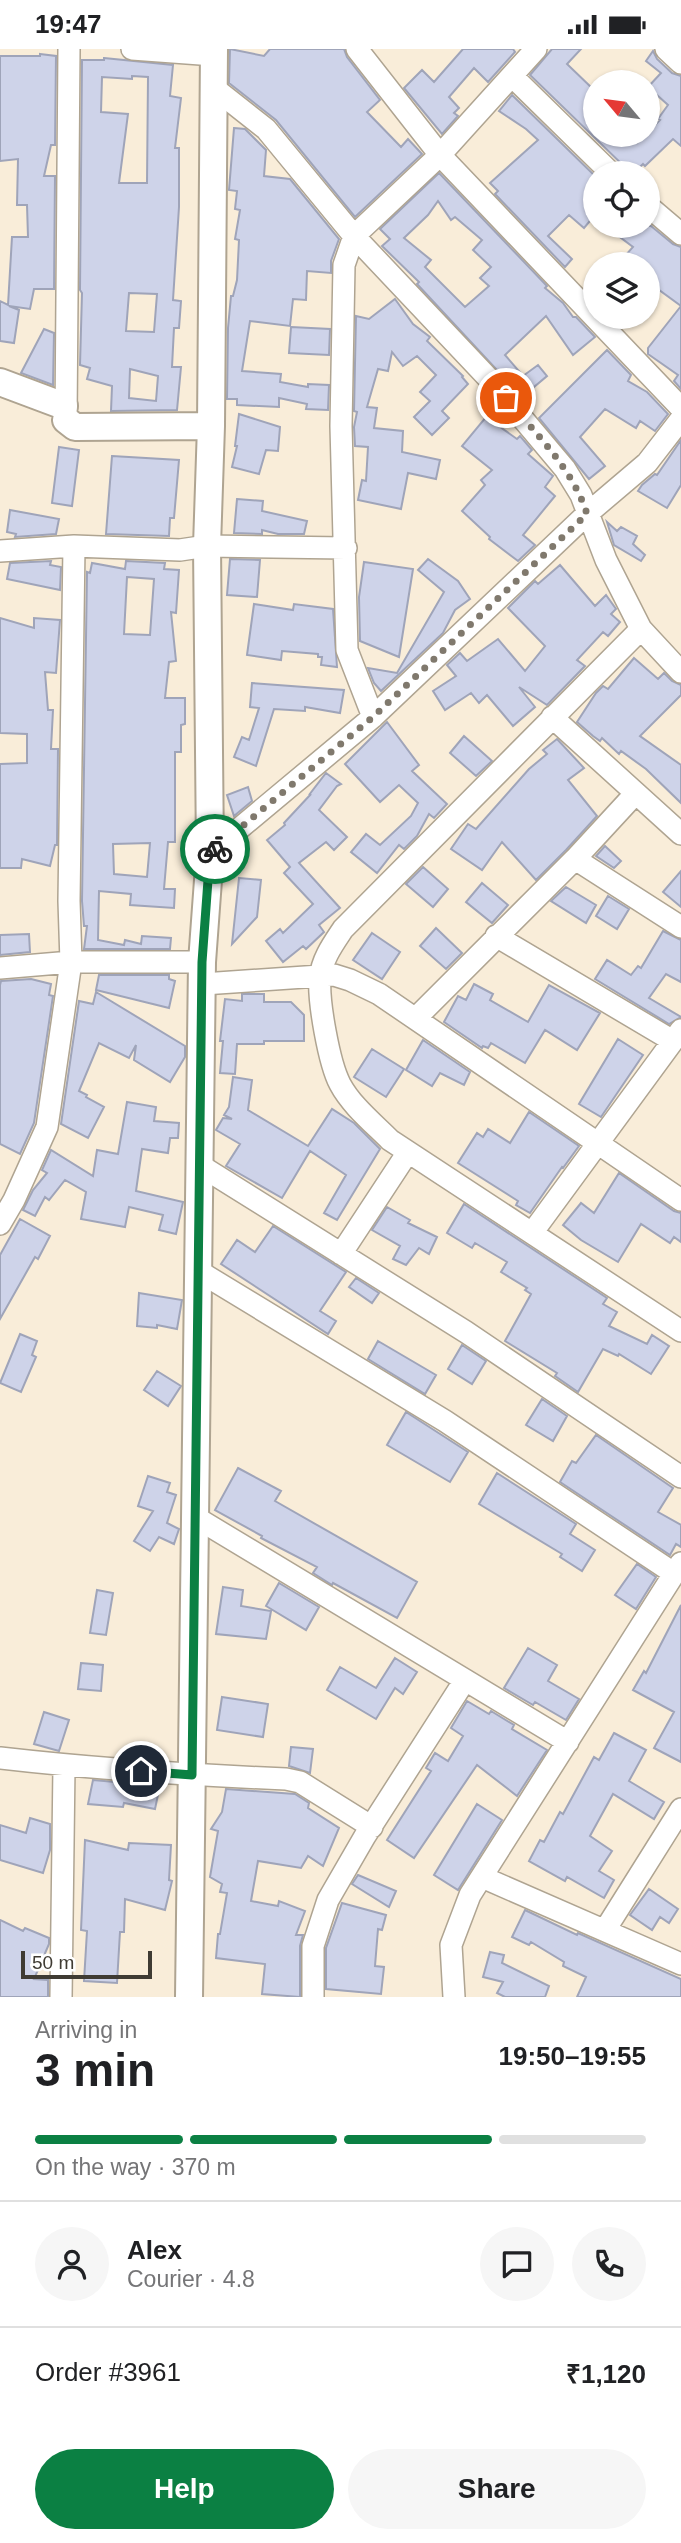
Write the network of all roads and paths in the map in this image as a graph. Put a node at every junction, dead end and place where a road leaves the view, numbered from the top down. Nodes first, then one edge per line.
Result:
1 (69, 49) edge
2 (132, 49) edge
3 (357, 49) edge
4 (666, 49) edge
5 (214, 52) edge
6 (528, 52) edge
7 (681, 63) edge
8 (512, 76) junction
9 (215, 88) junction
10 (440, 155) junction
11 (599, 161) edge
12 (660, 216) edge
13 (681, 234) edge
14 (354, 236) junction
15 (0, 382) edge
16 (681, 408) edge
17 (65, 413) junction
18 (681, 419) edge
19 (211, 426) junction
20 (587, 514) junction
21 (74, 546) junction
22 (208, 546) junction
23 (346, 548) junction
24 (0, 551) edge
25 (641, 629) junction
26 (681, 671) edge
27 (373, 717) junction
28 (552, 717) junction
29 (635, 794) junction
30 (681, 834) edge
31 (210, 853) junction
32 (575, 859) junction
33 (681, 927) edge
34 (496, 936) junction
35 (71, 962) junction
36 (0, 968) edge
37 (202, 973) junction
38 (320, 977) junction
39 (416, 1019) junction
40 (677, 1035) edge
41 (599, 1142) junction
42 (408, 1152) junction
43 (201, 1166) junction
44 (7, 1197) edge
45 (681, 1200) edge
46 (0, 1224) edge
47 (532, 1233) junction
48 (341, 1254) junction
49 (200, 1272) junction
50 (681, 1331) edge
51 (681, 1477) edge
52 (195, 1517) junction
53 (678, 1568) edge
54 (465, 1680) junction
55 (568, 1742) junction
56 (0, 1758) edge
57 (64, 1766) junction
58 (192, 1775) junction
59 (681, 1809) edge
60 (372, 1827) junction
61 (482, 1877) junction
62 (604, 1930) junction
63 (681, 1964) edge
64 (61, 1997) edge
65 (189, 1997) edge
66 (313, 1997) edge
67 (454, 1997) edge

1 - 17 street
2 - 5 street
3 - 10 street
4 - 7 street
5 - 9 street
6 - 8 street
8 - 10 street
8 - 11 street
9 - 14 street
9 - 19 street
10 - 14 street
10 - 16 street
12 - 13 street
14 - 20 street
14 - 23 street
15 - 17 street
17 - 19 street
18 - 20 street
19 - 22 street
20 - 25 street
20 - 27 street
21 - 22 street
21 - 24 street
21 - 35 street
22 - 23 street
22 - 31 street
23 - 27 street
25 - 26 street
25 - 28 street
27 - 31 street
28 - 29 street
28 - 38 street
29 - 30 street
29 - 32 street
31 - 37 street
32 - 33 street
32 - 34 street
34 - 39 street
34 - 40 street
35 - 36 street
35 - 37 street
35 - 44 street
37 - 38 street
37 - 43 street
38 - 39 street
38 - 42 street
39 - 41 street
40 - 41 street
41 - 45 street
41 - 47 street
42 - 47 street
42 - 48 street
43 - 48 street
43 - 49 street
44 - 46 street
47 - 50 street
48 - 51 street
49 - 52 street
49 - 53 street
52 - 54 street
52 - 58 street
53 - 55 street
54 - 55 street
54 - 60 street
55 - 61 street
56 - 57 street
57 - 58 street
57 - 64 street
58 - 60 street
58 - 65 street
59 - 62 street
60 - 66 street
61 - 62 street
61 - 67 street
62 - 63 street

